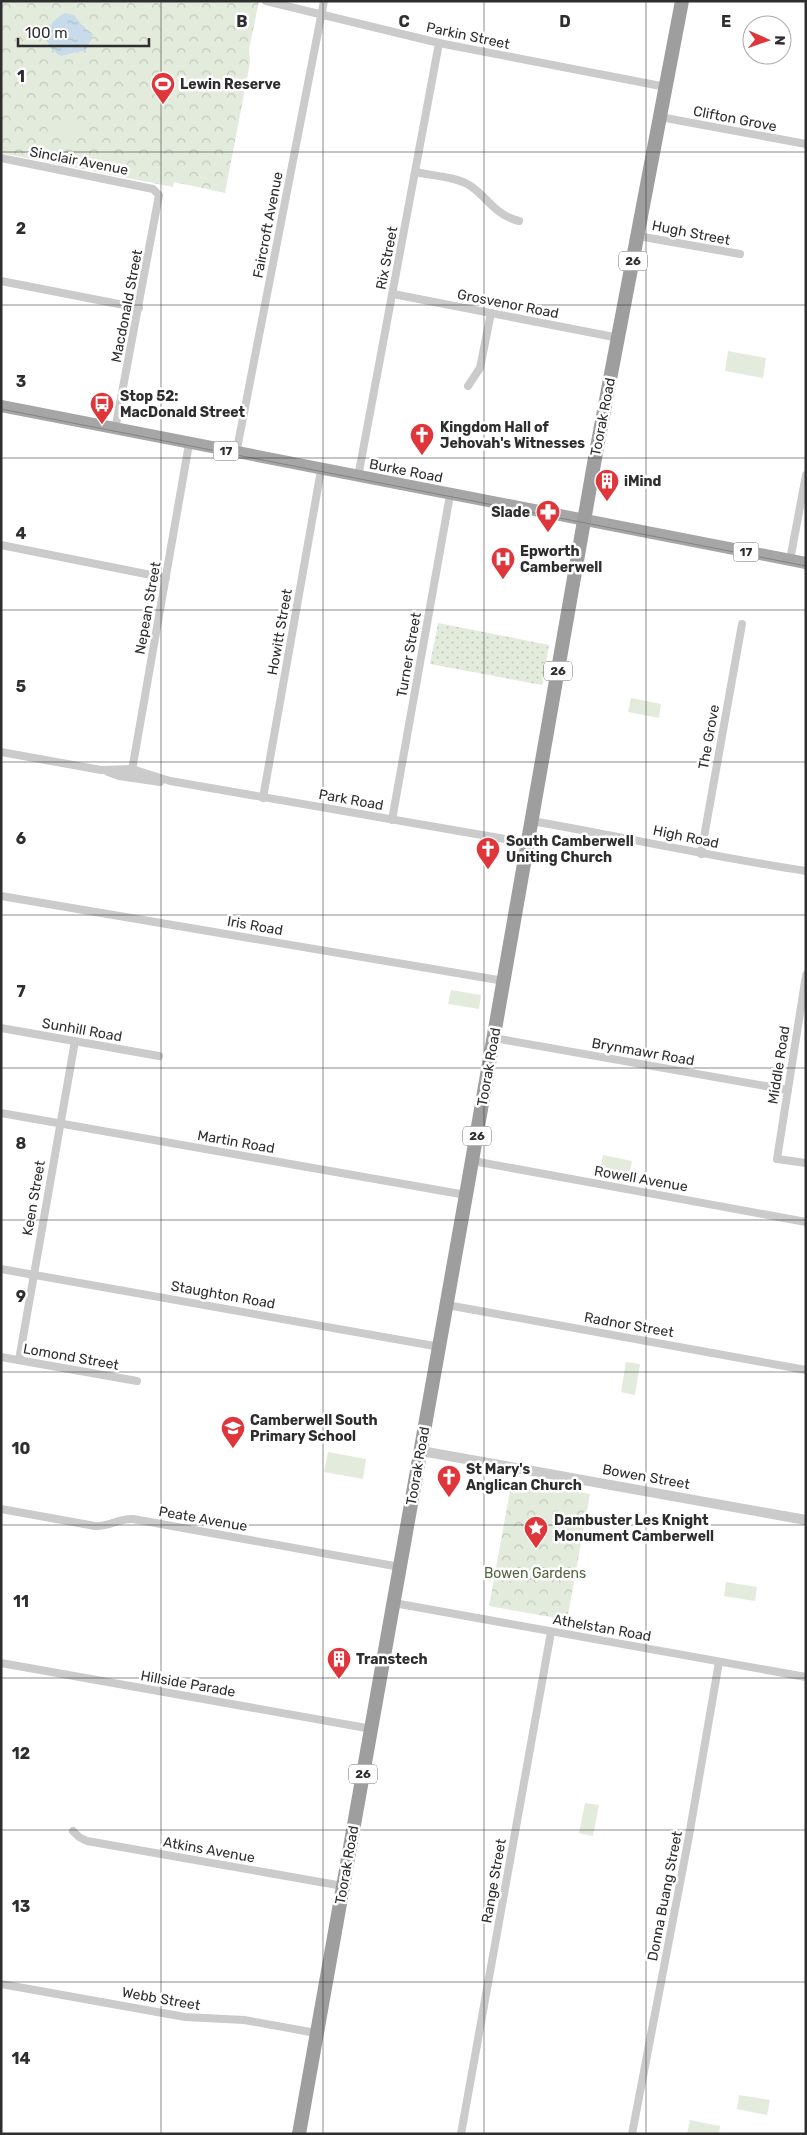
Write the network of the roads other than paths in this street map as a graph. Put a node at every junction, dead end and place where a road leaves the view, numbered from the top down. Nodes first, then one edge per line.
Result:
1 (266, 1) edge
2 (324, 1) edge
3 (682, 1) edge
4 (321, 15) junction
5 (440, 43) junction
6 (666, 87) junction
7 (660, 117) junction
8 (806, 144) edge
9 (1, 158) edge
10 (416, 172) junction
11 (153, 189) joint
12 (519, 221) dead end
13 (638, 236) junction
14 (740, 254) dead end
15 (1, 281) edge
16 (393, 294) junction
17 (139, 308) junction
18 (491, 313) junction
19 (619, 338) junction
20 (468, 386) dead end
21 (1, 406) edge
22 (115, 430) junction
23 (189, 444) junction
24 (236, 454) junction
25 (321, 470) junction
26 (806, 475) edge
27 (358, 478) junction
28 (450, 495) junction
29 (584, 521) junction
30 (1, 546) edge
31 (790, 560) junction
32 (806, 563) edge
33 (166, 578) junction
34 (742, 624) dead end
35 (1, 752) edge
36 (132, 773) junction
37 (263, 798) junction
38 (392, 820) junction
39 (532, 821) junction
40 (528, 843) junction
41 (701, 854) junction
42 (806, 871) edge
43 (1, 896) edge
44 (806, 975) edge
45 (504, 981) junction
46 (1, 1028) edge
47 (494, 1038) junction
48 (75, 1041) junction
49 (159, 1056) dead end
50 (788, 1090) junction
51 (1, 1113) edge
52 (60, 1123) junction
53 (472, 1161) junction
54 (806, 1163) edge
55 (466, 1195) junction
56 (806, 1222) edge
57 (1, 1269) edge
58 (34, 1274) junction
59 (447, 1305) junction
60 (440, 1346) junction
61 (1, 1357) edge
62 (19, 1360) junction
63 (806, 1370) edge
64 (137, 1381) dead end
65 (421, 1451) junction
66 (1, 1509) edge
67 (806, 1520) edge
68 (400, 1567) junction
69 (394, 1603) junction
70 (551, 1632) junction
71 (719, 1662) junction
72 (2, 1663) edge
73 (1, 1672) edge
74 (806, 1677) edge
75 (372, 1729) junction
76 (73, 1831) dead end
77 (343, 1886) junction
78 (1, 1984) edge
79 (316, 2033) junction
80 (299, 2134) edge
81 (461, 2134) edge
82 (632, 2134) edge

1 - 4 street, Parkin Street
2 - 4 street, Faircroft Avenue
3 - 6 highway, Toorak Road / 26
4 - 5 street, Parkin Street
4 - 24 street, Faircroft Avenue
5 - 6 street, Parkin Street
5 - 10 street, Rix Street
6 - 7 highway, Toorak Road / 26
7 - 8 street, Clifton Grove
7 - 13 highway, Toorak Road / 26
9 - 11 street, Sinclair Avenue
10 - 12 street
10 - 16 street, Rix Street
11 - 17 street, Macdonald Street
13 - 14 street, Hugh Street
13 - 19 highway, Toorak Road / 26
15 - 17 street
16 - 18 street, Grosvenor Road
16 - 27 street, Rix Street
17 - 22 street, Macdonald Street
18 - 19 street, Grosvenor Road
18 - 20 street
19 - 29 highway, Toorak Road / 26
21 - 22 main road, Burke Road / 17
22 - 23 main road, Burke Road / 17
23 - 24 main road, Burke Road / 17
23 - 33 street, Nepean Street
24 - 25 main road, Burke Road / 17
25 - 27 main road, Burke Road / 17
25 - 37 street, Howitt Street
26 - 31 street
27 - 28 main road, Burke Road / 17
28 - 29 main road, Burke Road / 17
28 - 38 street, Turner Street
29 - 31 main road, Burke Road / 17
29 - 39 highway, Toorak Road / 26
30 - 33 street
31 - 32 main road, Burke Road / 17
33 - 36 street, Nepean Street
34 - 41 street, The Grove
35 - 36 street, Park Road
36 - 37 street, Park Road
37 - 38 street, Park Road
38 - 40 street, Park Road
39 - 40 highway, Toorak Road / 26
39 - 41 street, High Road
40 - 45 highway, Toorak Road / 26
41 - 42 street, High Road
43 - 45 street, Iris Road
44 - 50 street, Middle Road
45 - 47 highway, Toorak Road / 26
46 - 48 street, Sunhill Road
47 - 50 street, Brynmawr Road
47 - 53 highway, Toorak Road / 26
48 - 49 street, Sunhill Road
48 - 52 street, Keen Street
50 - 54 street, Middle Road
51 - 52 street, Martin Road
52 - 55 street, Martin Road
52 - 58 street, Keen Street
53 - 55 highway, Toorak Road / 26
53 - 56 street, Rowell Avenue
55 - 59 highway, Toorak Road / 26
57 - 58 street, Staughton Road
58 - 60 street, Staughton Road
58 - 62 street, Keen Street
59 - 60 highway, Toorak Road / 26
59 - 63 street, Radnor Street
60 - 65 highway, Toorak Road / 26
61 - 62 street, Lomond Street
62 - 64 street, Lomond Street
65 - 67 street, Bowen Street
65 - 68 highway, Toorak Road / 26
66 - 68 street, Peate Avenue
68 - 69 highway, Toorak Road / 26
69 - 70 street, Athelstan Road
69 - 75 highway, Toorak Road / 26
70 - 71 street, Athelstan Road
70 - 81 street, Range Street
71 - 74 street, Athelstan Road
71 - 82 street, Donna Buang Street
72 - 73 street
72 - 75 street, Hillside Parade
75 - 77 highway, Toorak Road / 26
76 - 77 street, Atkins Avenue
77 - 79 highway, Toorak Road / 26
78 - 79 street, Webb Street
79 - 80 highway, Toorak Road / 26

